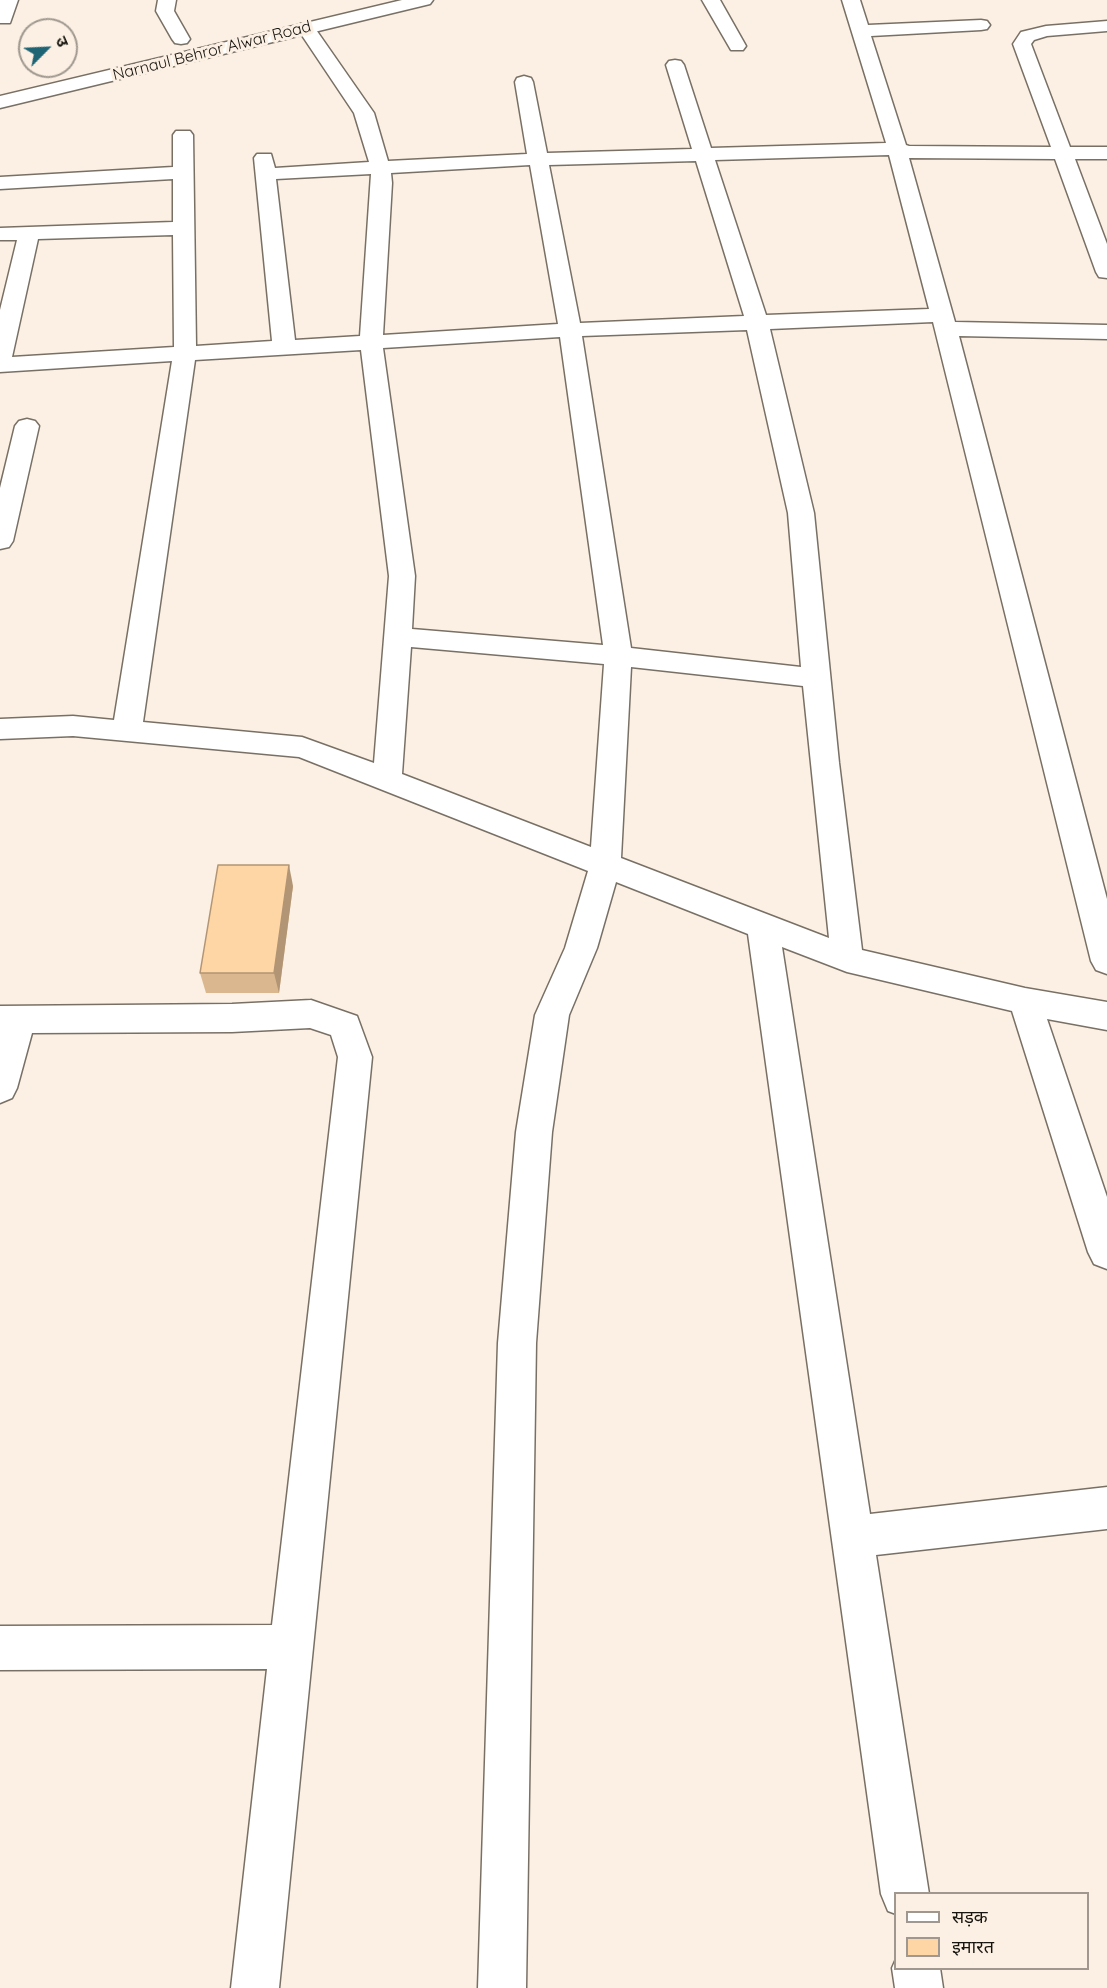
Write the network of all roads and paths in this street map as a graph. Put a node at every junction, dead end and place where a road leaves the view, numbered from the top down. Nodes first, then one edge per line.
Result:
1 (9, 0) edge
2 (167, 0) edge
3 (357, 0) edge
4 (423, 0) edge
5 (711, 0) edge
6 (851, 0) edge
7 (4, 19) dead end
8 (981, 25) dead end
9 (239, 26) dead end
10 (1107, 26) edge
11 (306, 28) junction
12 (860, 31) junction
13 (737, 46) dead end
14 (675, 65) dead end
15 (525, 82) dead end
16 (0, 86) edge
17 (0, 102) edge
18 (183, 135) dead end
19 (897, 149) junction
20 (1064, 153) junction
21 (1107, 153) edge
22 (705, 156) junction
23 (537, 159) junction
24 (380, 167) junction
25 (182, 173) junction
26 (0, 183) edge
27 (183, 228) junction
28 (29, 233) junction
29 (0, 234) edge
30 (1107, 272) edge
31 (757, 322) junction
32 (945, 322) junction
33 (570, 330) junction
34 (1107, 332) edge
35 (371, 341) junction
36 (284, 347) junction
37 (185, 353) junction
38 (0, 358) edge
39 (0, 365) edge
40 (27, 426) dead end
41 (0, 542) edge
42 (398, 637) junction
43 (618, 656) junction
44 (816, 678) junction
45 (0, 729) edge
46 (127, 731) junction
47 (387, 781) junction
48 (605, 866) junction
49 (763, 927) junction
50 (848, 959) junction
51 (1107, 961) edge
52 (1025, 1001) junction
53 (1107, 1016) edge
54 (9, 1020) edge
55 (0, 1088) edge
56 (1107, 1252) edge
57 (1107, 1508) edge
58 (852, 1537) junction
59 (291, 1647) junction
60 (0, 1648) edge
61 (905, 1892) edge
62 (916, 1970) edge
63 (255, 1988) edge
64 (502, 1988) edge
65 (919, 1988) edge

1 - 7 street
2 - 16 street
3 - 9 street
4 - 11 street, Narnaul Behror Alwar Road
5 - 13 street
6 - 12 street
8 - 12 street
10 - 20 street
11 - 17 street, Narnaul Behror Alwar Road
11 - 24 street
12 - 19 street
14 - 22 street
15 - 23 street
18 - 25 street
19 - 20 street
19 - 22 street
19 - 32 street
20 - 21 street
20 - 30 street
22 - 23 street
22 - 31 street
23 - 24 street
23 - 33 street
24 - 35 street
24 - 36 street
25 - 26 street
25 - 27 street
27 - 28 street
27 - 37 street
28 - 29 street
28 - 38 street
31 - 32 street
31 - 33 street
31 - 44 street
32 - 34 street
32 - 51 street
33 - 35 street
33 - 43 street
35 - 36 street
35 - 42 street
36 - 37 street
37 - 39 street
37 - 46 street
40 - 41 street
42 - 43 street
42 - 47 street
43 - 44 street
43 - 48 street
44 - 50 street
45 - 46 street
46 - 47 street
47 - 48 street
48 - 49 street
48 - 64 street
49 - 50 street
49 - 58 street
50 - 52 street
52 - 53 street
52 - 56 street
54 - 55 street
54 - 59 street
57 - 58 street
58 - 61 street
59 - 60 street
59 - 63 street
62 - 65 street

